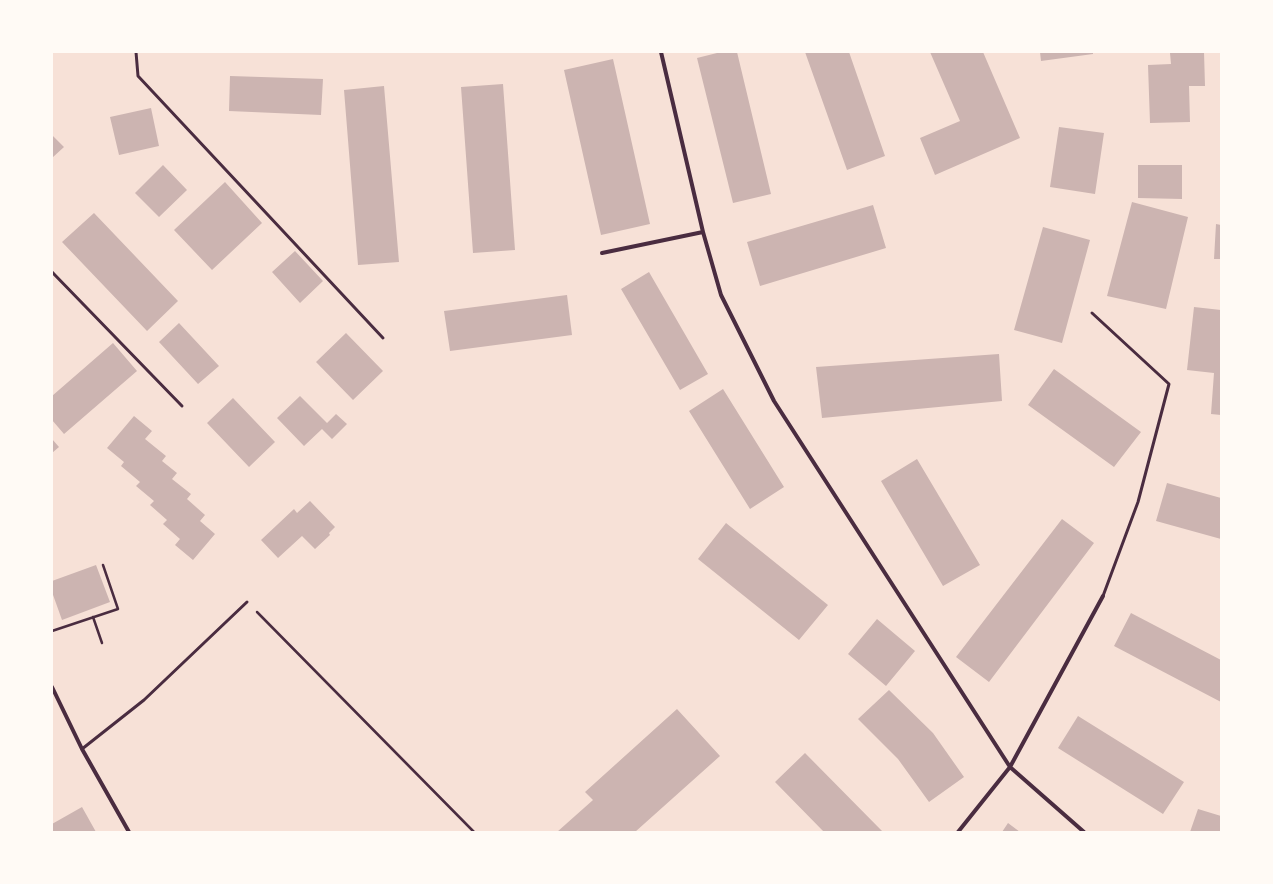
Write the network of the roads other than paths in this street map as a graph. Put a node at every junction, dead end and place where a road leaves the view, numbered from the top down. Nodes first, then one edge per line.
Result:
1 (136, 52) edge
2 (661, 52) edge
3 (703, 232) junction
4 (602, 253) dead end
5 (52, 272) edge
6 (1092, 313) dead end
7 (383, 338) dead end
8 (182, 406) dead end
9 (1104, 596) joint
10 (246, 602) road end
11 (52, 687) edge
12 (82, 749) junction
13 (1010, 767) junction
14 (130, 832) edge
15 (958, 832) edge
16 (1084, 832) edge

1 - 7 lane
2 - 3 street
3 - 4 street
3 - 13 street
5 - 8 lane
6 - 9 lane
9 - 13 street
10 - 12 lane
11 - 12 street
12 - 14 street
13 - 15 street
13 - 16 street

